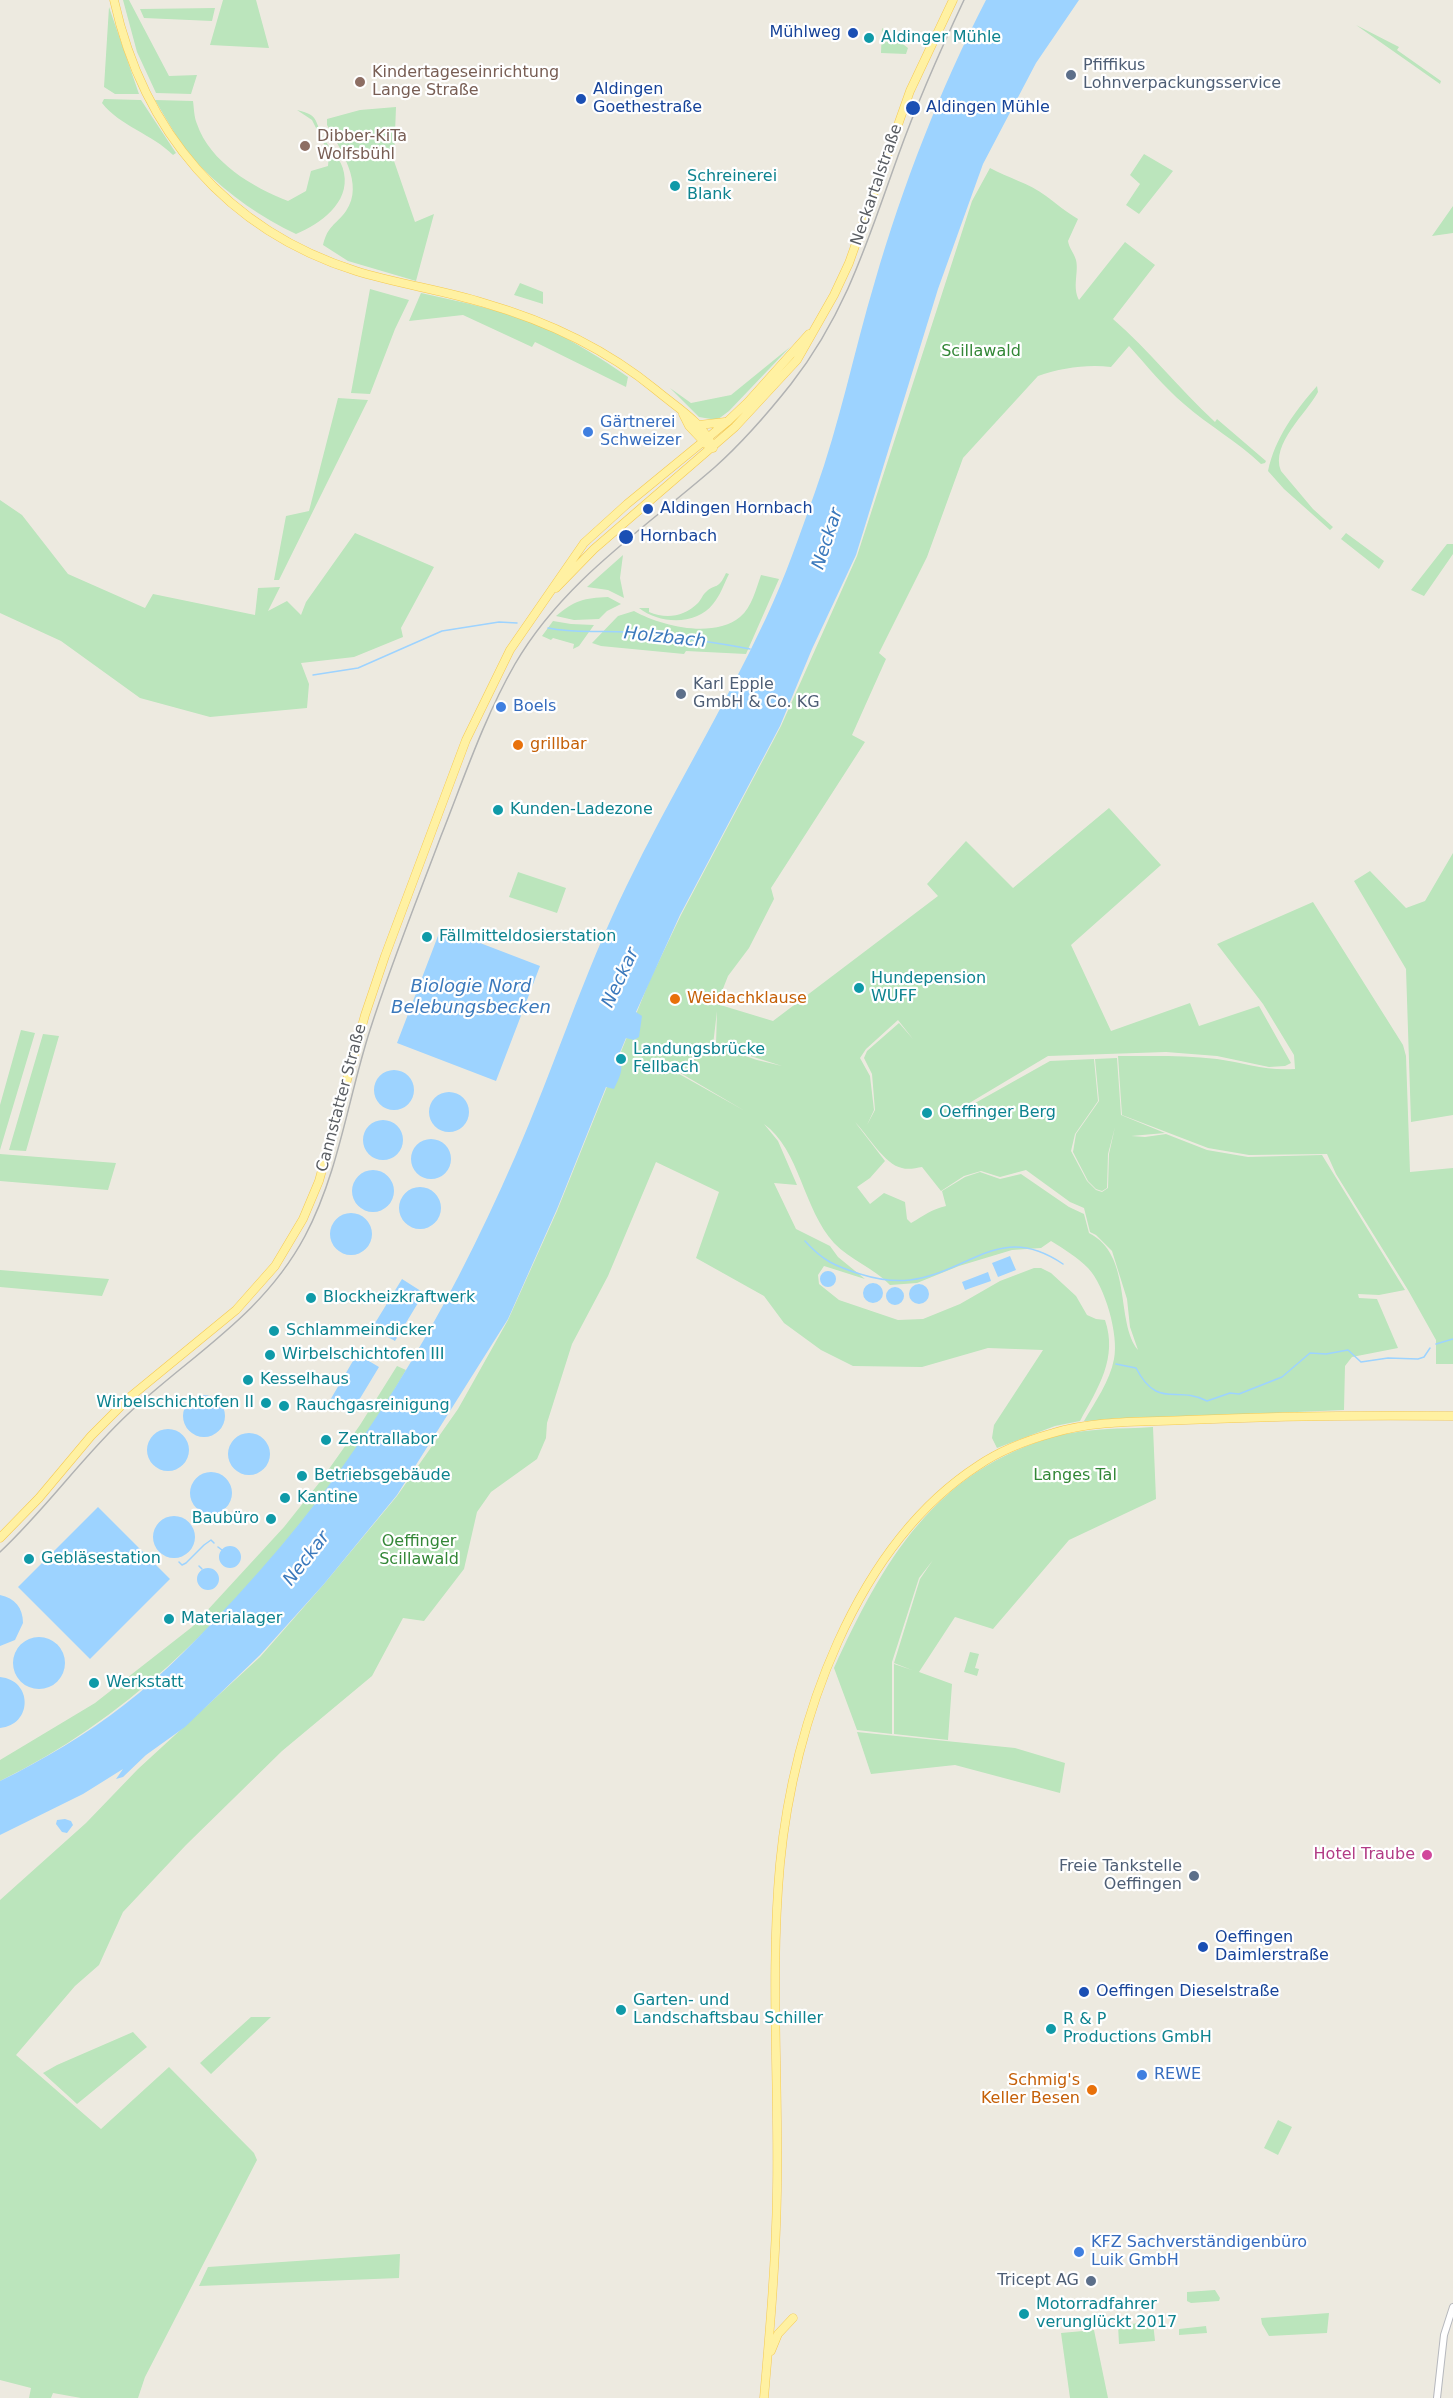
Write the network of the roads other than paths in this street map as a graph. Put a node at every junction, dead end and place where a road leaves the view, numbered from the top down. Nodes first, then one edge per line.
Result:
1 (114, 0) edge
2 (953, 0) edge
3 (809, 334) junction
4 (682, 412) junction
5 (727, 422) junction
6 (699, 425) junction
7 (706, 440) junction
8 (713, 448) junction
9 (552, 590) junction
10 (1453, 1416) edge
11 (0, 1538) edge
12 (1453, 2307) edge
13 (793, 2318) dead end
14 (767, 2360) junction
15 (764, 2398) edge
16 (1437, 2398) edge

1 - 4 main road
2 - 3 main road, Neckartalstraße
3 - 5 main road, Neckartalstraße
3 - 8 main road, Neckartalstraße
4 - 6 main road
4 - 7 main road
5 - 6 main road
5 - 7 main road, Neckartalstraße
6 - 7 main road
7 - 8 main road
7 - 9 main road, Cannstatter Straße
8 - 9 main road, Cannstatter Straße
9 - 11 main road, Cannstatter Straße
10 - 14 main road
12 - 16 street
13 - 14 main road
14 - 15 main road

